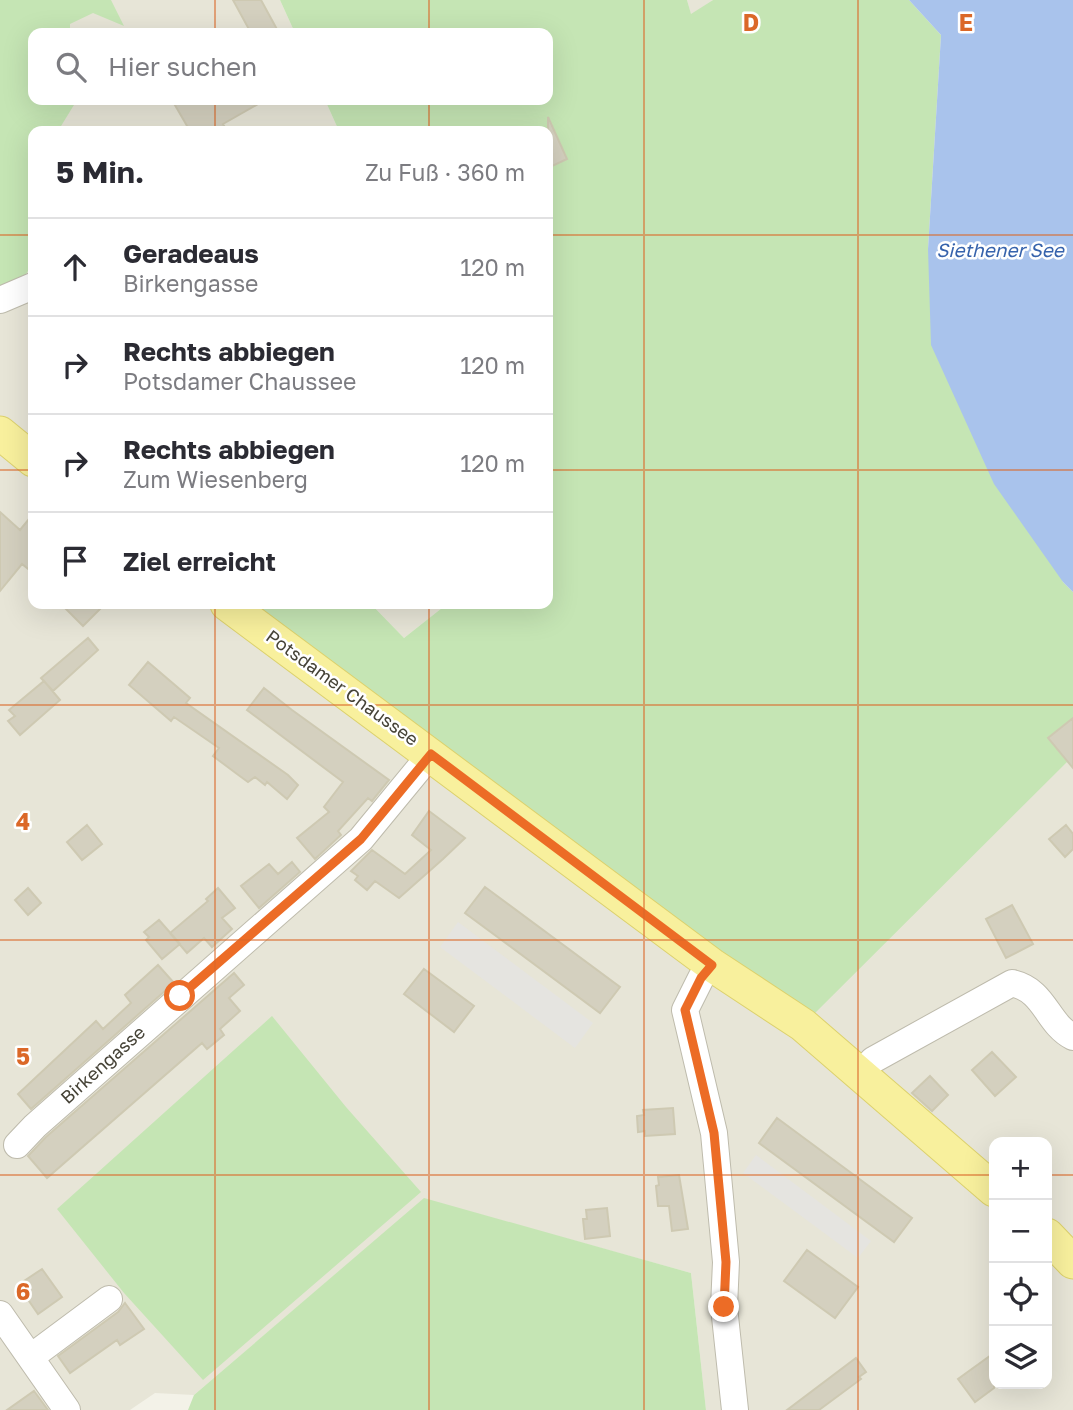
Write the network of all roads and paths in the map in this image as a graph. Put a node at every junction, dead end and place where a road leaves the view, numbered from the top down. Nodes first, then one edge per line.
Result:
1 (0, 433) edge
2 (28, 456) edge
3 (235, 609) edge
4 (431, 754) junction
5 (712, 965) junction
6 (1073, 1037) edge
7 (860, 1074) junction
8 (17, 1145) dead end
9 (989, 1186) edge
10 (1052, 1241) edge
11 (1073, 1262) edge
12 (109, 1299) dead end
13 (0, 1314) edge
14 (31, 1357) junction
15 (67, 1410) edge
16 (735, 1410) edge

1 - 2 main road
3 - 4 main road, Potsdamer Chaussee
4 - 5 main road, Potsdamer Chaussee
4 - 8 street, Birkengasse
5 - 7 main road, Potsdamer Chaussee
5 - 16 street
6 - 7 street
7 - 9 main road, Potsdamer Chaussee
10 - 11 main road
12 - 14 street
13 - 14 street
14 - 15 street

